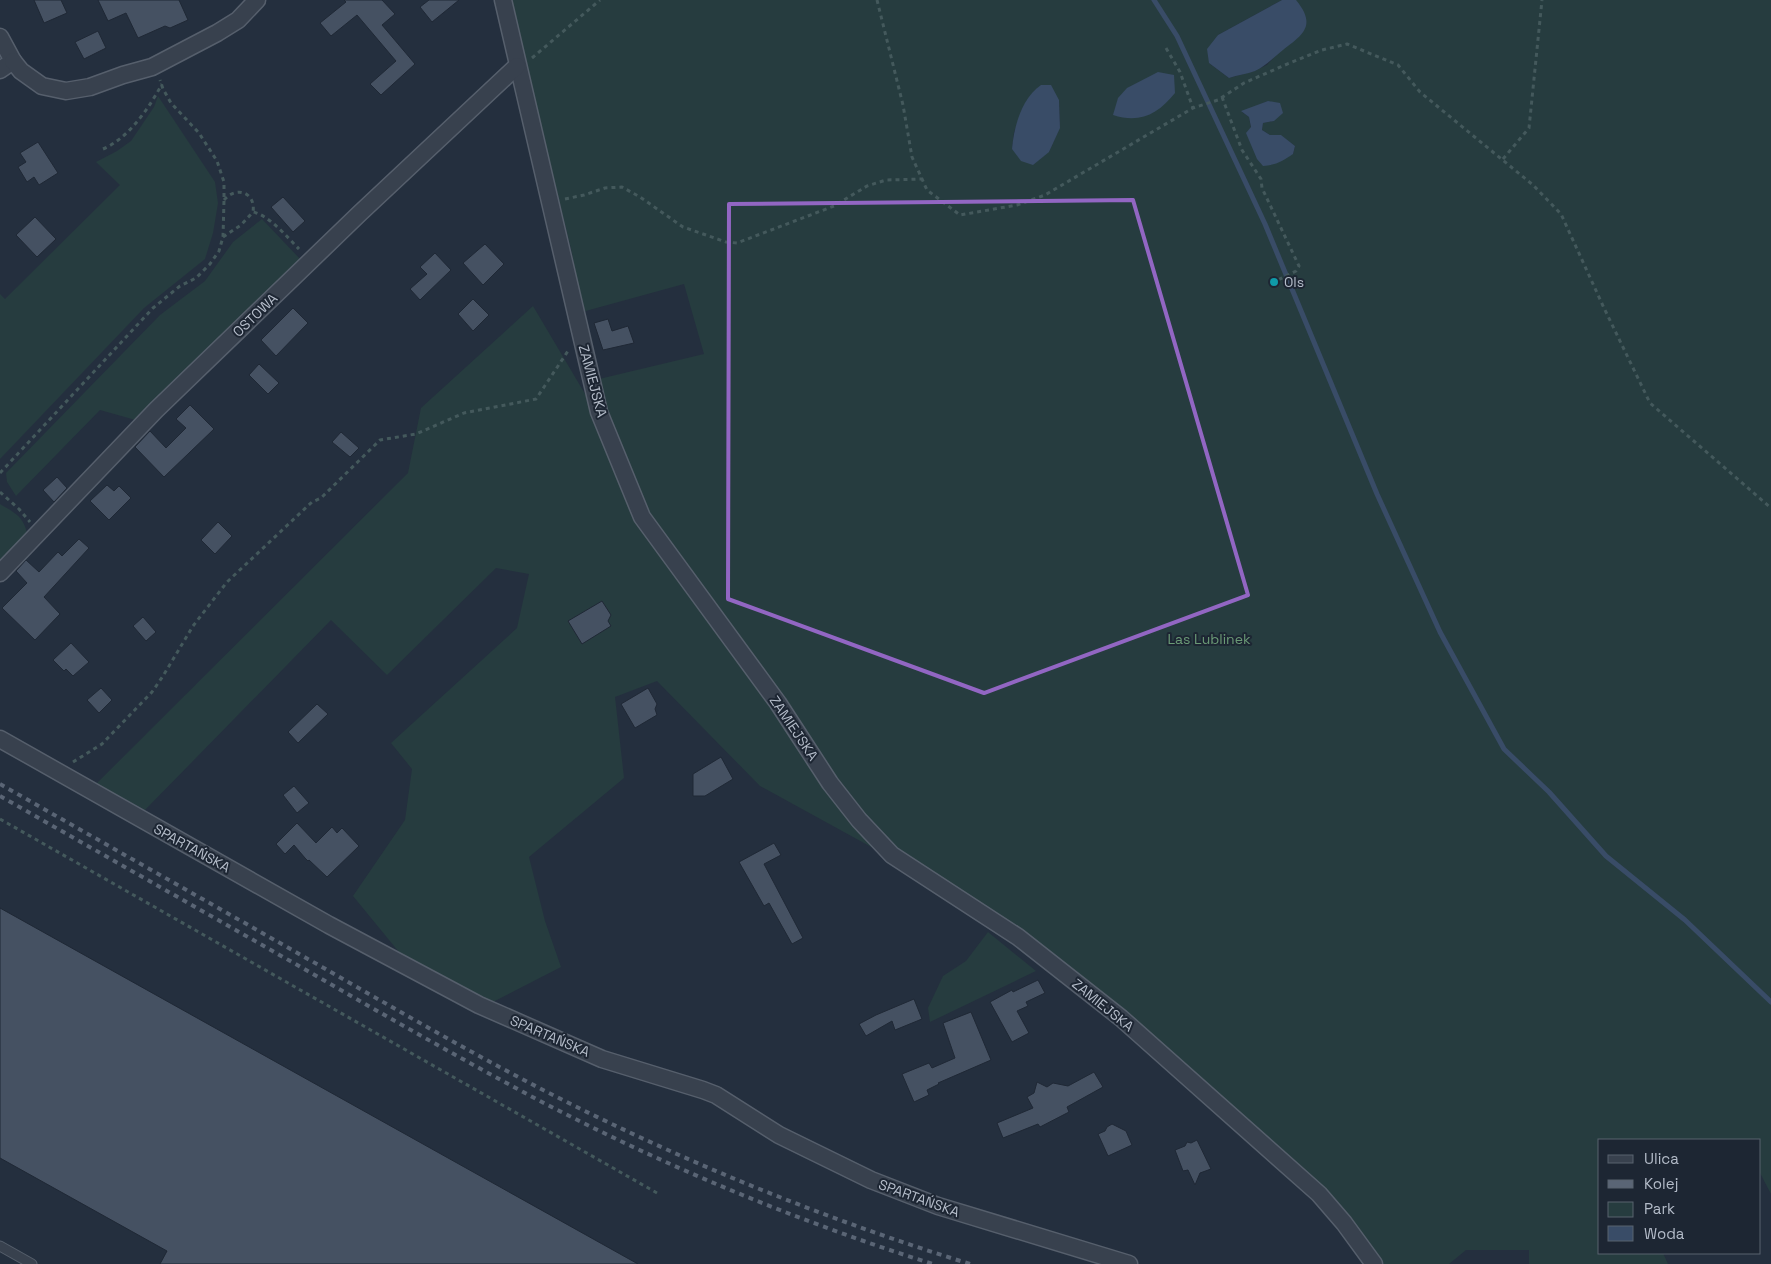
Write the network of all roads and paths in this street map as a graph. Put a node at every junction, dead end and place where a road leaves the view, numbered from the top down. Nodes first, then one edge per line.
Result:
1 (257, 0) edge
2 (503, 0) edge
3 (600, 0) edge
4 (877, 0) edge
5 (1542, 0) edge
6 (0, 37) edge
7 (1166, 48) dead end
8 (7, 65) edge
9 (152, 67) junction
10 (518, 68) junction
11 (162, 84) junction
12 (1222, 97) junction
13 (1195, 108) junction
14 (103, 149) dead end
15 (1503, 159) junction
16 (922, 179) junction
17 (224, 200) junction
18 (549, 204) junction
19 (253, 212) junction
20 (222, 237) junction
21 (311, 261) junction
22 (1274, 282) dead end
23 (582, 339) junction
24 (0, 473) edge
25 (0, 492) edge
26 (1771, 508) edge
27 (37, 534) junction
28 (0, 573) edge
29 (0, 739) edge
30 (57, 772) junction
31 (0, 819) edge
32 (657, 1193) dead end
33 (0, 1246) edge
34 (32, 1264) edge
35 (1129, 1264) edge
36 (1374, 1264) edge

1 - 9 street
2 - 10 street, ZAMIEJSKA
3 - 10 path
4 - 16 path
5 - 15 path
6 - 8 street
7 - 13 path
8 - 9 street
9 - 11 path
10 - 18 street, ZAMIEJSKA
10 - 21 street, OSTOWA
11 - 14 path
11 - 17 path
12 - 13 path
12 - 15 path
12 - 22 path
13 - 16 path
15 - 26 path
16 - 18 path
17 - 19 path
17 - 20 path
18 - 23 street, ZAMIEJSKA
19 - 20 path
19 - 21 path
20 - 24 path
21 - 27 street, OSTOWA
23 - 30 path
23 - 36 street, ZAMIEJSKA
25 - 27 path
27 - 28 street, OSTOWA
29 - 30 street, SPARTAŃSKA
30 - 35 street, SPARTAŃSKA
31 - 32 path
33 - 34 lane

